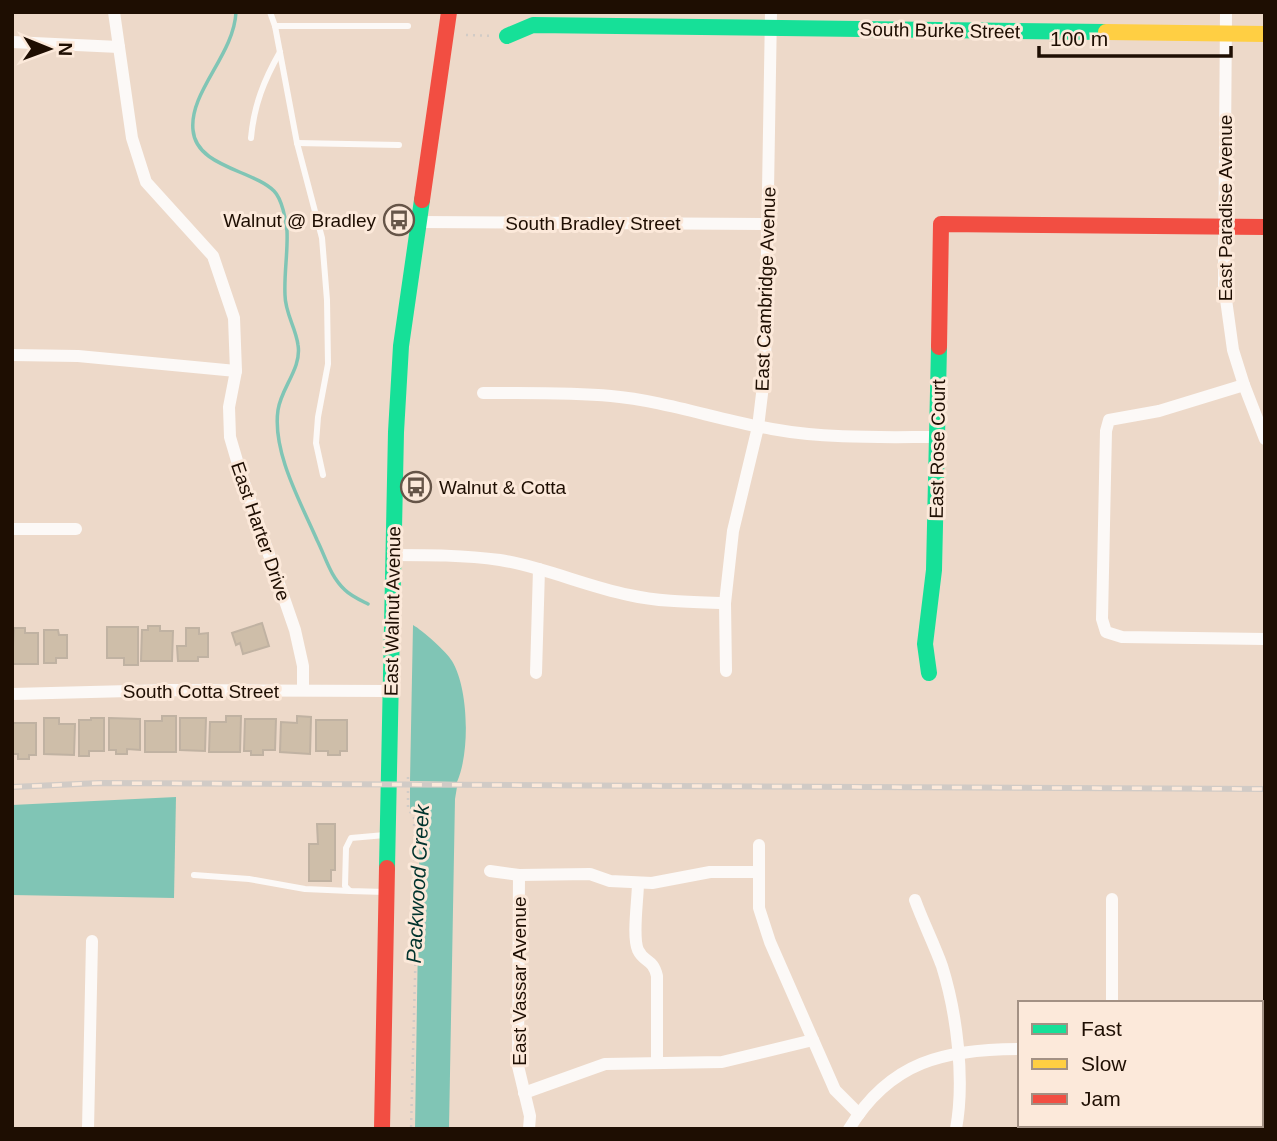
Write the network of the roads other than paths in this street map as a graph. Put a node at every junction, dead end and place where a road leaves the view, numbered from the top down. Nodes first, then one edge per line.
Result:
1 (114, 12) edge
2 (270, 12) edge
3 (449, 12) edge
4 (1226, 12) edge
5 (574, 19) edge
6 (771, 20) edge
7 (275, 26) junction
8 (408, 26) dead end
9 (1226, 33) junction
10 (1265, 34) edge
11 (507, 36) dead end
12 (12, 42) edge
13 (119, 47) junction
14 (280, 52) junction
15 (251, 138) dead end
16 (298, 143) junction
17 (399, 145) dead end
18 (419, 222) junction
19 (767, 224) junction
20 (1223, 227) junction
21 (1265, 227) edge
22 (12, 355) edge
23 (236, 372) junction
24 (1244, 385) junction
25 (483, 393) dead end
26 (758, 427) junction
27 (937, 437) junction
28 (1265, 439) edge
29 (323, 475) dead end
30 (12, 528) edge
31 (76, 528) dead end
32 (393, 555) junction
33 (539, 569) junction
34 (725, 603) junction
35 (1265, 639) edge
36 (726, 671) dead end
37 (536, 673) dead end
38 (929, 673) dead end
39 (303, 690) junction
40 (390, 691) junction
41 (12, 694) edge
42 (387, 835) junction
43 (759, 845) dead end
44 (490, 871) dead end
45 (758, 872) junction
46 (194, 875) dead end
47 (519, 875) junction
48 (638, 883) junction
49 (350, 891) junction
50 (386, 892) junction
51 (1112, 899) dead end
52 (915, 900) dead end
53 (92, 941) dead end
54 (1112, 1001) edge
55 (813, 1040) junction
56 (1018, 1049) edge
57 (957, 1052) junction
58 (657, 1063) junction
59 (524, 1093) junction
60 (859, 1114) junction
61 (89, 1129) edge
62 (382, 1129) edge
63 (529, 1129) edge
64 (849, 1129) edge
65 (956, 1129) edge

1 - 13 street, East Harter Drive
2 - 7 lane
3 - 18 street, East Walnut Avenue
4 - 9 street, East Paradise Avenue
5 - 6 street, South Burke Street
5 - 11 street, South Burke Street
6 - 9 street, South Burke Street
6 - 19 street, East Cambridge Avenue
7 - 8 lane
7 - 14 lane
9 - 10 street, South Burke Street
9 - 20 street, East Paradise Avenue
12 - 13 street
13 - 23 street, East Harter Drive
14 - 15 lane
14 - 16 lane
16 - 17 lane
16 - 29 lane
18 - 19 street, South Bradley Street
18 - 32 street, East Walnut Avenue
19 - 26 street, East Cambridge Avenue
20 - 21 street
20 - 24 street, East Paradise Avenue
20 - 27 street, East Rose Court
22 - 23 street
23 - 39 street, East Harter Drive
24 - 28 street, East Paradise Avenue
24 - 35 street
25 - 26 street
26 - 27 street
26 - 34 street, East Cambridge Avenue
27 - 38 street, East Rose Court
30 - 31 street
32 - 33 street
32 - 40 street, East Walnut Avenue
33 - 34 street
33 - 37 street
34 - 36 street, East Cambridge Avenue
39 - 40 street, South Cotta Street
39 - 41 street, South Cotta Street
40 - 42 street, East Walnut Avenue
42 - 49 lane
42 - 50 street, East Walnut Avenue
43 - 45 street
44 - 47 street
45 - 48 street
45 - 55 street
46 - 49 lane
47 - 48 street
47 - 59 street, East Vassar Avenue
48 - 58 street
49 - 50 lane
50 - 62 street, East Walnut Avenue
51 - 54 street
52 - 57 street
53 - 61 street
55 - 58 street
55 - 60 street
56 - 57 street
57 - 60 street
57 - 65 street
58 - 59 street
59 - 63 street, East Vassar Avenue
60 - 64 street

